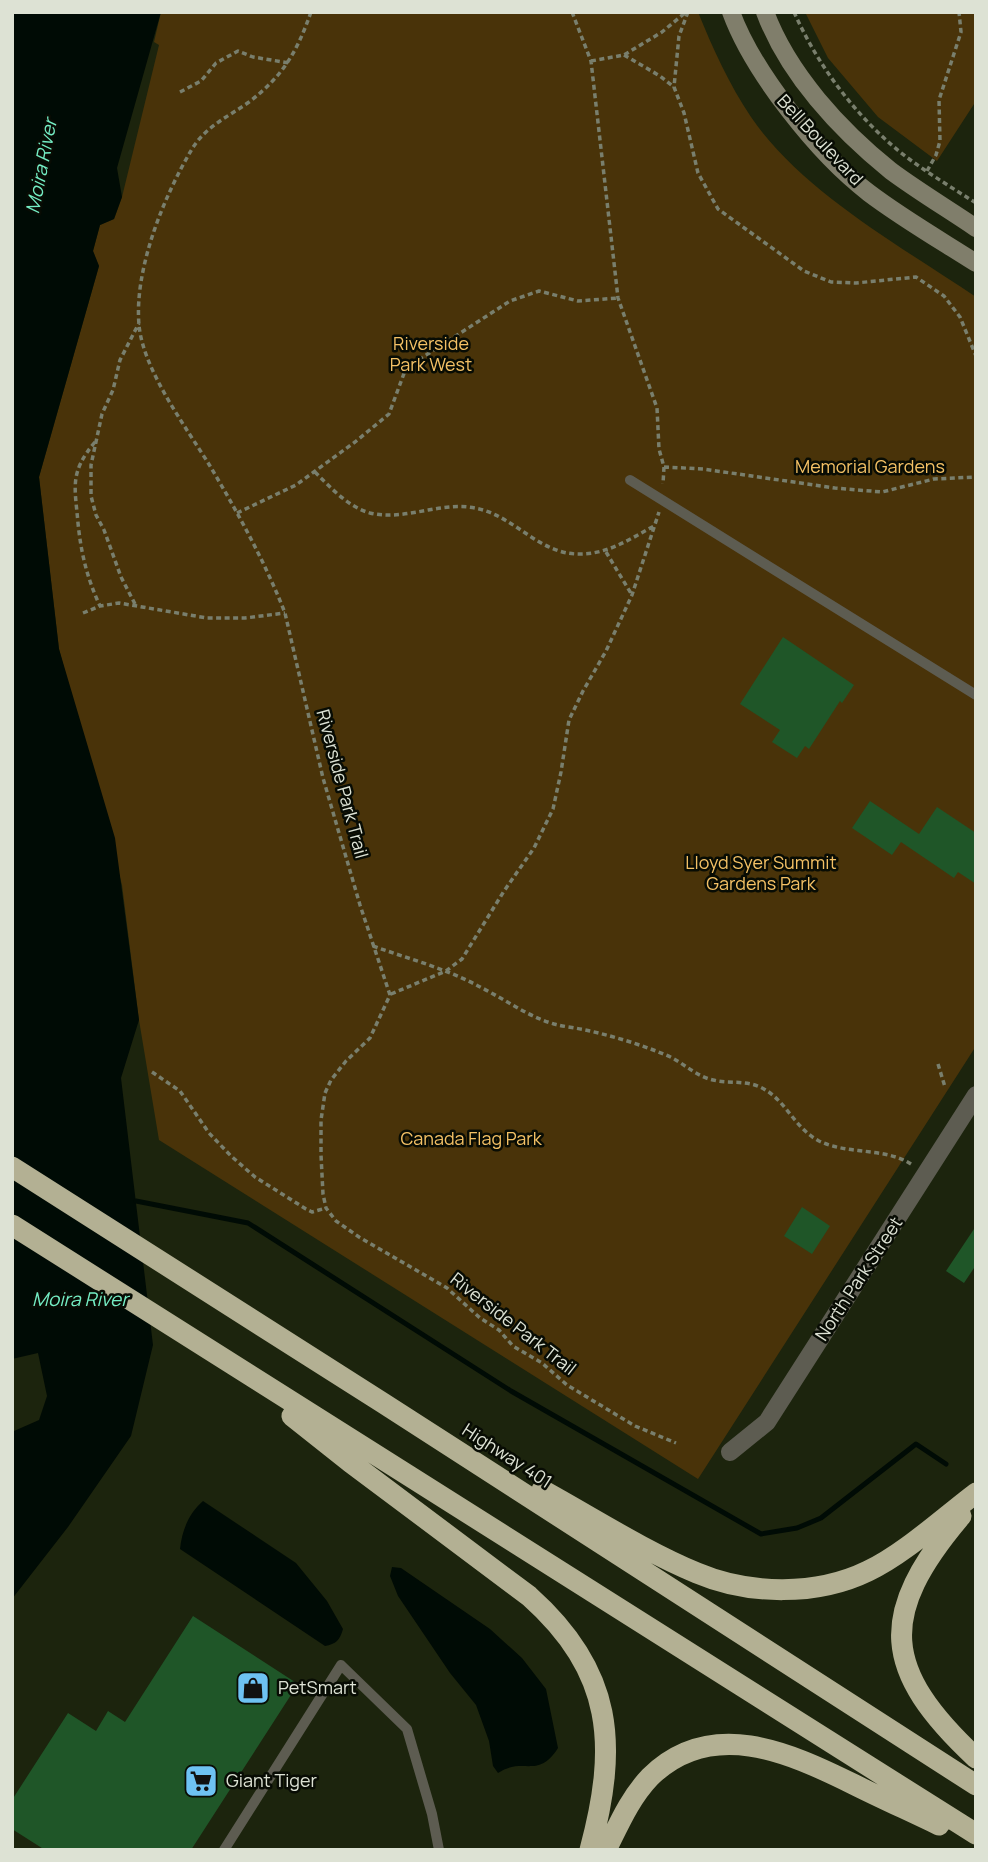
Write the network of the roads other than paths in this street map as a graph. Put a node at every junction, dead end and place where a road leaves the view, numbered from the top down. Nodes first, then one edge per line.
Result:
1 (731, 12) edge
2 (765, 12) edge
3 (976, 228) edge
4 (976, 263) edge
5 (630, 480) dead end
6 (976, 695) edge
7 (976, 1095) edge
8 (12, 1167) edge
9 (12, 1225) edge
10 (203, 1346) junction
11 (383, 1403) junction
12 (730, 1452) dead end
13 (976, 1493) edge
14 (976, 1499) edge
15 (976, 1758) edge
16 (976, 1785) edge
17 (976, 1834) edge
18 (976, 1842) edge
19 (223, 1850) edge
20 (439, 1850) edge
21 (590, 1850) edge
22 (606, 1850) edge

1 - 4 main road, Bell Boulevard
2 - 3 main road, Bell Boulevard
5 - 6 lane
7 - 12 street, North Park Street
8 - 11 highway, Highway 401
9 - 10 highway
10 - 17 highway
10 - 21 highway
11 - 13 highway
11 - 16 highway, Highway 401
14 - 15 highway
18 - 22 highway
19 - 20 lane

